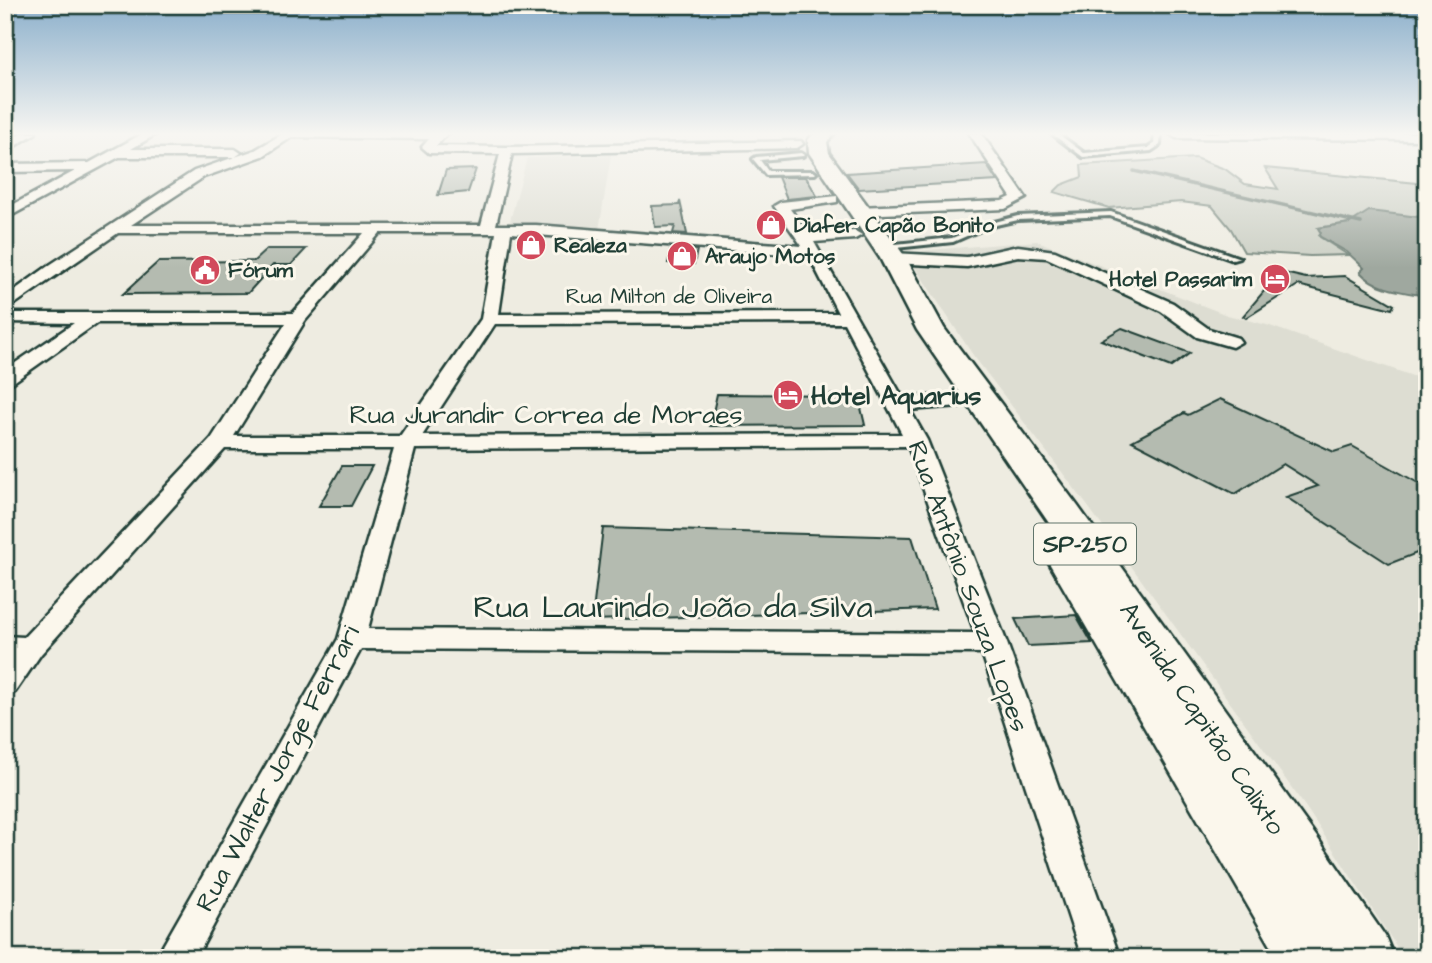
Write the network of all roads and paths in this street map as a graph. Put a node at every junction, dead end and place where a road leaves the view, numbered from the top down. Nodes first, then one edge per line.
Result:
1 (73, 178) edge
2 (193, 178) edge
3 (503, 178) edge
4 (746, 178) edge
5 (788, 178) edge
6 (807, 178) edge
7 (1005, 178) edge
8 (836, 189) edge
9 (5, 215) edge
10 (496, 228) junction
11 (115, 229) junction
12 (376, 229) junction
13 (808, 245) junction
14 (1236, 258) dead end
15 (5, 305) edge
16 (5, 315) edge
17 (93, 318) junction
18 (298, 318) junction
19 (848, 318) junction
20 (490, 319) junction
21 (1232, 342) dead end
22 (5, 379) edge
23 (955, 393) junction
24 (893, 398) junction
25 (916, 440) junction
26 (219, 443) junction
27 (406, 443) junction
28 (352, 639) junction
29 (993, 643) junction
30 (18, 646) edge
31 (5, 684) edge
32 (175, 958) edge
33 (1101, 958) edge
34 (1312, 958) edge
35 (1363, 958) edge

1 - 9 street
2 - 11 street
3 - 10 street, Rua Walter Jorge Ferrari
4 - 8 street
5 - 8 lane
6 - 8 lane
7 - 8 street
8 - 13 street
8 - 13 street, Rua Antônio Souza Lopes
8 - 14 lane
8 - 21 street
8 - 23 main road, Avenida Capitão Calixto / SP-250
8 - 35 main road, Avenida Capitão Calixto / SP-250
10 - 12 street
10 - 13 street
10 - 20 street, Rua Walter Jorge Ferrari
11 - 12 street
11 - 15 street
12 - 18 street
13 - 19 street, Rua Antônio Souza Lopes
16 - 17 street
17 - 18 street
17 - 22 street
18 - 26 street
19 - 20 street, Rua Milton de Oliveira
19 - 24 street, Rua Antônio Souza Lopes
20 - 27 street, Rua Walter Jorge Ferrari
23 - 24 street
23 - 34 main road, Avenida Capitão Calixto / SP-250
24 - 25 street, Rua Antônio Souza Lopes
25 - 27 street, Rua Jurandir Correa de Moraes
25 - 29 street, Rua Antônio Souza Lopes
26 - 27 street, Rua Jurandir Correa de Moraes
26 - 30 street
27 - 28 street, Rua Walter Jorge Ferrari
28 - 29 street, Rua Laurindo João da Silva
28 - 32 street, Rua Walter Jorge Ferrari
29 - 33 street, Rua Antônio Souza Lopes
30 - 31 street

